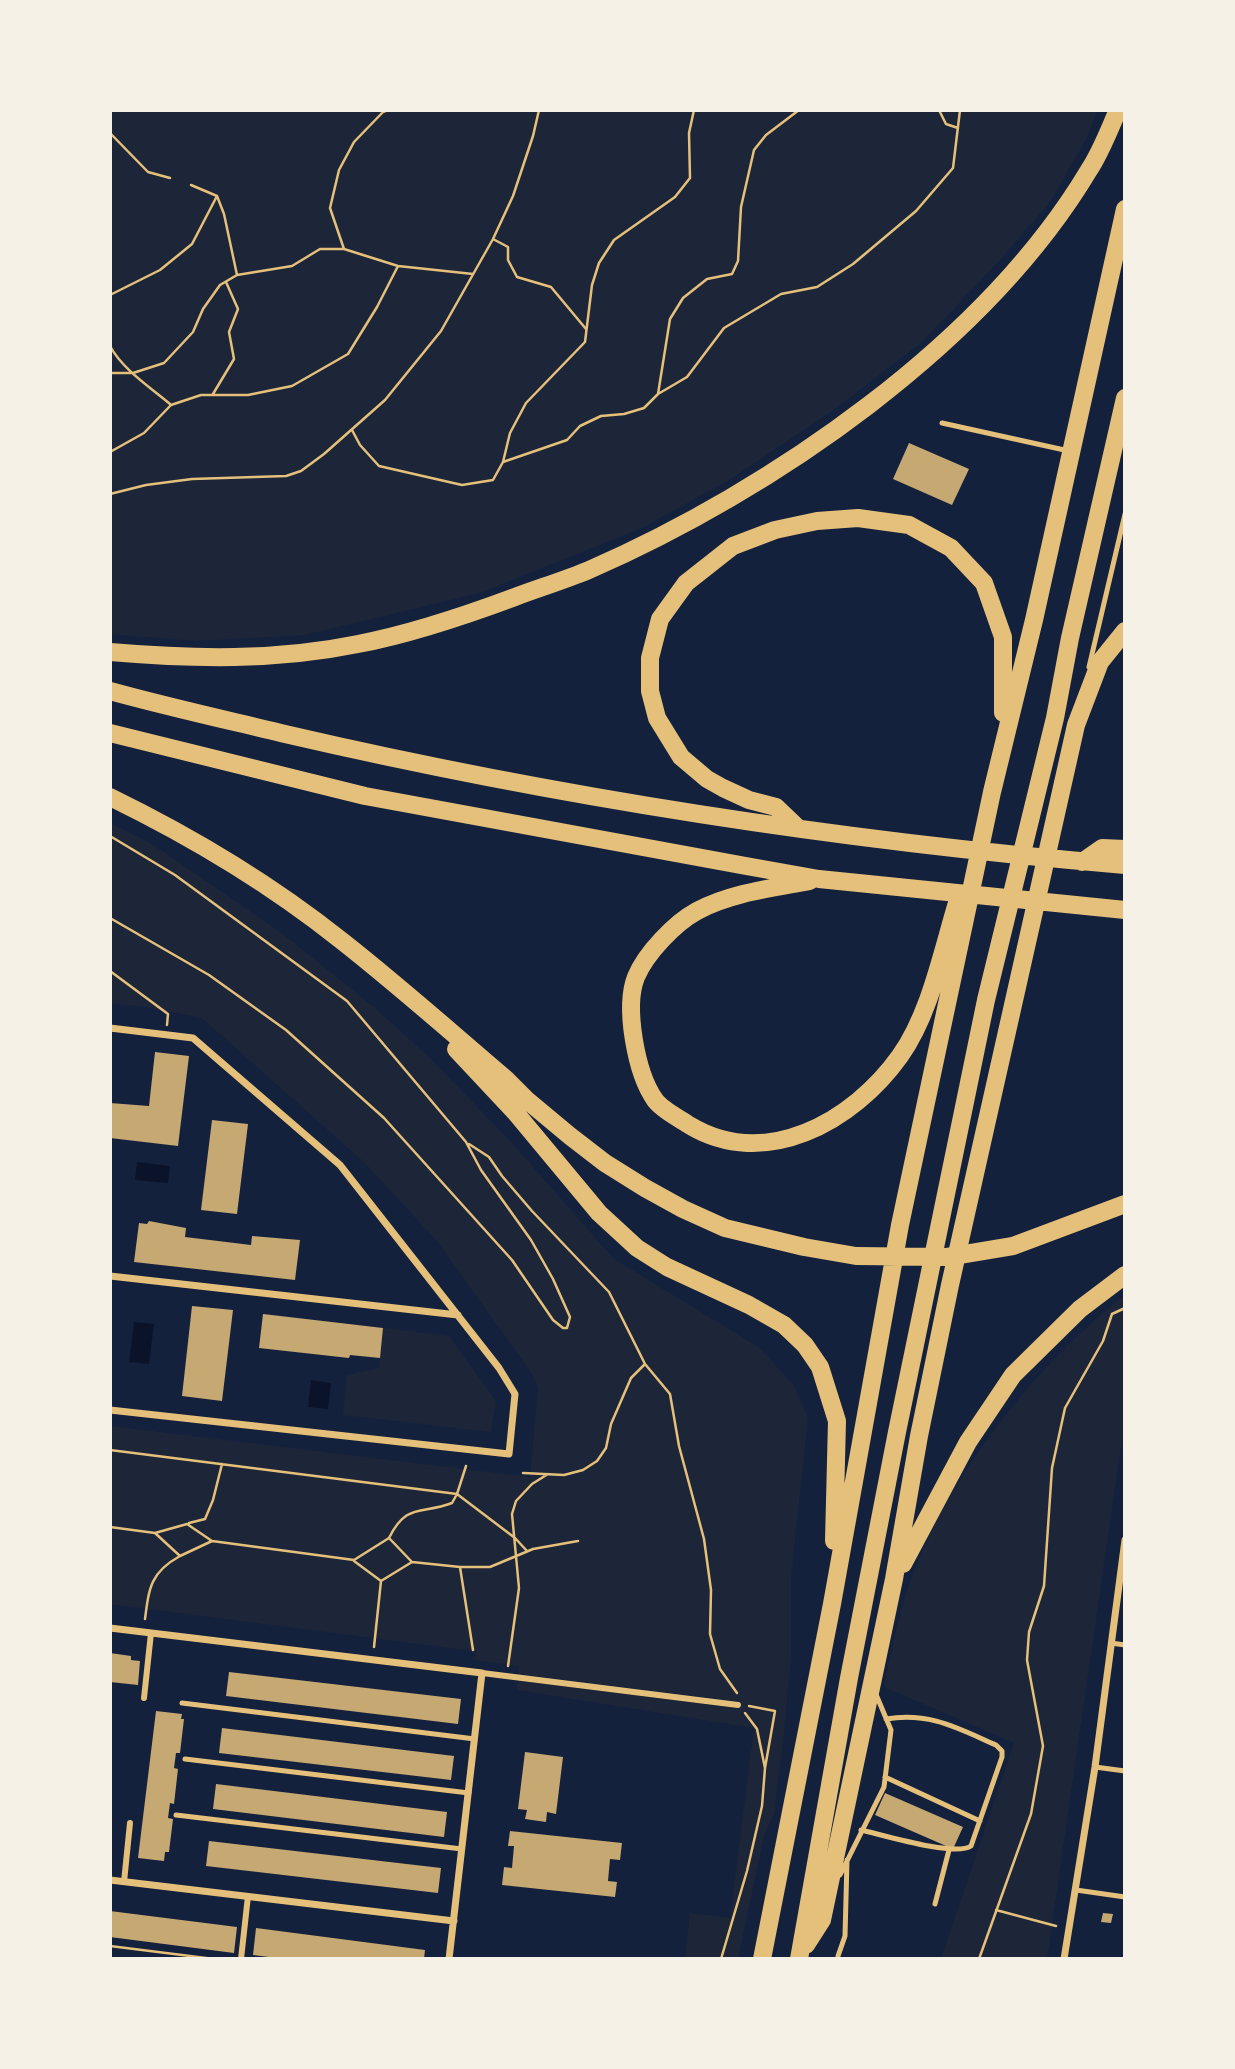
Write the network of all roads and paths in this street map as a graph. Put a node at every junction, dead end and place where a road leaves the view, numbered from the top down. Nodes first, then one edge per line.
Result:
1 (388, 110) edge
2 (539, 110) edge
3 (694, 110) edge
4 (799, 110) edge
5 (939, 110) edge
6 (960, 110) edge
7 (1118, 110) edge
8 (958, 128) junction
9 (110, 133) edge
10 (170, 178) dead end
11 (191, 185) dead end
12 (217, 196) junction
13 (1125, 209) edge
14 (493, 239) junction
15 (344, 249) junction
16 (398, 266) junction
17 (473, 274) junction
18 (237, 275) junction
19 (226, 282) junction
20 (110, 295) edge
21 (586, 329) junction
22 (110, 346) edge
23 (110, 373) edge
24 (133, 373) junction
25 (658, 394) junction
26 (212, 395) junction
27 (1125, 398) edge
28 (171, 405) junction
29 (942, 423) dead end
30 (352, 429) junction
31 (1071, 451) junction
32 (110, 452) edge
33 (503, 462) junction
34 (110, 494) edge
35 (1125, 514) edge
36 (1125, 631) edge
37 (110, 652) edge
38 (110, 691) edge
39 (1076, 725) junction
40 (110, 733) edge
41 (1004, 740) junction
42 (992, 792) junction
43 (110, 797) edge
44 (798, 828) junction
45 (110, 836) edge
46 (1125, 849) edge
47 (1082, 862) junction
48 (1125, 865) edge
49 (819, 878) junction
50 (1125, 910) edge
51 (110, 918) edge
52 (110, 971) edge
53 (398, 988) junction
54 (110, 1028) edge
55 (167, 1035) junction
56 (466, 1142) junction
57 (1125, 1204) edge
58 (1125, 1275) edge
59 (110, 1276) edge
60 (1125, 1308) edge
61 (458, 1315) junction
62 (645, 1364) junction
63 (110, 1410) edge
64 (110, 1450) edge
65 (222, 1464) junction
66 (466, 1466) dead end
67 (523, 1473) dead end
68 (548, 1474) junction
69 (457, 1494) junction
70 (187, 1524) junction
71 (110, 1527) edge
72 (155, 1533) junction
73 (389, 1538) junction
74 (514, 1538) junction
75 (212, 1541) junction
76 (578, 1541) dead end
77 (1125, 1541) edge
78 (527, 1551) junction
79 (180, 1556) junction
80 (515, 1556) junction
81 (354, 1560) junction
82 (412, 1562) junction
83 (460, 1567) junction
84 (894, 1579) junction
85 (381, 1581) junction
86 (832, 1604) junction
87 (110, 1628) edge
88 (147, 1632) junction
89 (1111, 1643) junction
90 (1125, 1645) edge
91 (473, 1650) dead end
92 (373, 1660) junction
93 (508, 1668) dead end
94 (482, 1673) junction
95 (871, 1681) junction
96 (739, 1695) dead end
97 (145, 1698) dead end
98 (182, 1703) dead end
99 (738, 1705) junction
100 (886, 1719) junction
101 (475, 1739) junction
102 (185, 1759) dead end
103 (1095, 1766) junction
104 (765, 1768) junction
105 (1125, 1771) edge
106 (885, 1777) junction
107 (468, 1793) junction
108 (176, 1815) dead end
109 (980, 1821) junction
110 (130, 1823) dead end
111 (861, 1830) junction
112 (462, 1849) junction
113 (949, 1850) junction
114 (847, 1857) junction
115 (110, 1880) edge
116 (124, 1882) junction
117 (1076, 1890) junction
118 (248, 1896) junction
119 (1125, 1897) edge
120 (935, 1904) dead end
121 (996, 1910) junction
122 (822, 1920) junction
123 (454, 1921) junction
124 (1069, 1929) junction
125 (110, 1947) edge
126 (800, 1956) edge
127 (838, 1956) dead end
128 (214, 1959) edge
129 (241, 1959) edge
130 (449, 1959) edge
131 (721, 1959) edge
132 (762, 1959) edge
133 (979, 1959) edge
134 (1064, 1959) edge

1 - 15 path
2 - 14 path
3 - 21 path
4 - 25 path
5 - 8 path
6 - 8 path
7 - 37 highway
8 - 25 path
9 - 10 path
11 - 12 path
12 - 18 path
12 - 20 path
13 - 31 highway
14 - 17 path
14 - 21 path
15 - 16 path
15 - 18 path
16 - 17 path
16 - 26 path
17 - 30 path
18 - 19 path
19 - 24 path
19 - 26 path
21 - 33 path
22 - 24 path
23 - 24 path
24 - 28 path
25 - 33 path
26 - 28 path
27 - 126 highway
28 - 32 path
29 - 31 lane
30 - 33 path
30 - 34 path
31 - 41 highway
35 - 39 lane
36 - 39 highway
38 - 44 highway
39 - 84 highway
40 - 49 highway
41 - 42 highway
41 - 44 highway
42 - 49 highway
42 - 86 highway
43 - 53 highway
44 - 47 highway
45 - 56 path
46 - 47 highway
47 - 48 highway
49 - 50 highway
51 - 56 path
52 - 55 path
53 - 57 highway
53 - 86 highway
54 - 55 street
55 - 61 street
56 - 62 path
58 - 84 highway
59 - 61 street
60 - 121 path
61 - 63 street
62 - 68 path
62 - 96 path
64 - 65 path
65 - 69 path
65 - 70 path
66 - 69 path
67 - 68 path
68 - 74 path
69 - 73 path
69 - 74 path
70 - 72 path
70 - 75 path
71 - 72 path
72 - 79 path
73 - 81 path
73 - 82 path
74 - 78 path
74 - 80 path
75 - 79 path
75 - 81 path
76 - 78 path
77 - 89 street
78 - 80 path
79 - 88 path
80 - 83 path
80 - 93 path
81 - 85 path
82 - 83 path
82 - 85 path
83 - 91 path
84 - 95 highway
85 - 92 path
86 - 132 highway
87 - 88 street
88 - 92 street
88 - 97 street
89 - 90 lane
89 - 103 street
92 - 94 street
94 - 99 street
94 - 101 street
95 - 100 lane
95 - 122 highway
98 - 101 lane
99 - 104 path
99 - 104 path
100 - 106 lane
100 - 109 lane
101 - 107 street
102 - 107 lane
103 - 105 lane
103 - 117 street
104 - 131 path
106 - 109 lane
106 - 111 lane
107 - 112 street
108 - 112 lane
109 - 113 lane
110 - 116 street
111 - 113 lane
111 - 114 lane
112 - 123 street
113 - 120 lane
114 - 122 lane
114 - 127 lane
115 - 116 street
116 - 118 street
117 - 119 lane
117 - 124 street
118 - 123 street
118 - 129 street
121 - 124 path
121 - 133 path
122 - 126 highway
123 - 130 street
124 - 134 street
125 - 128 path

